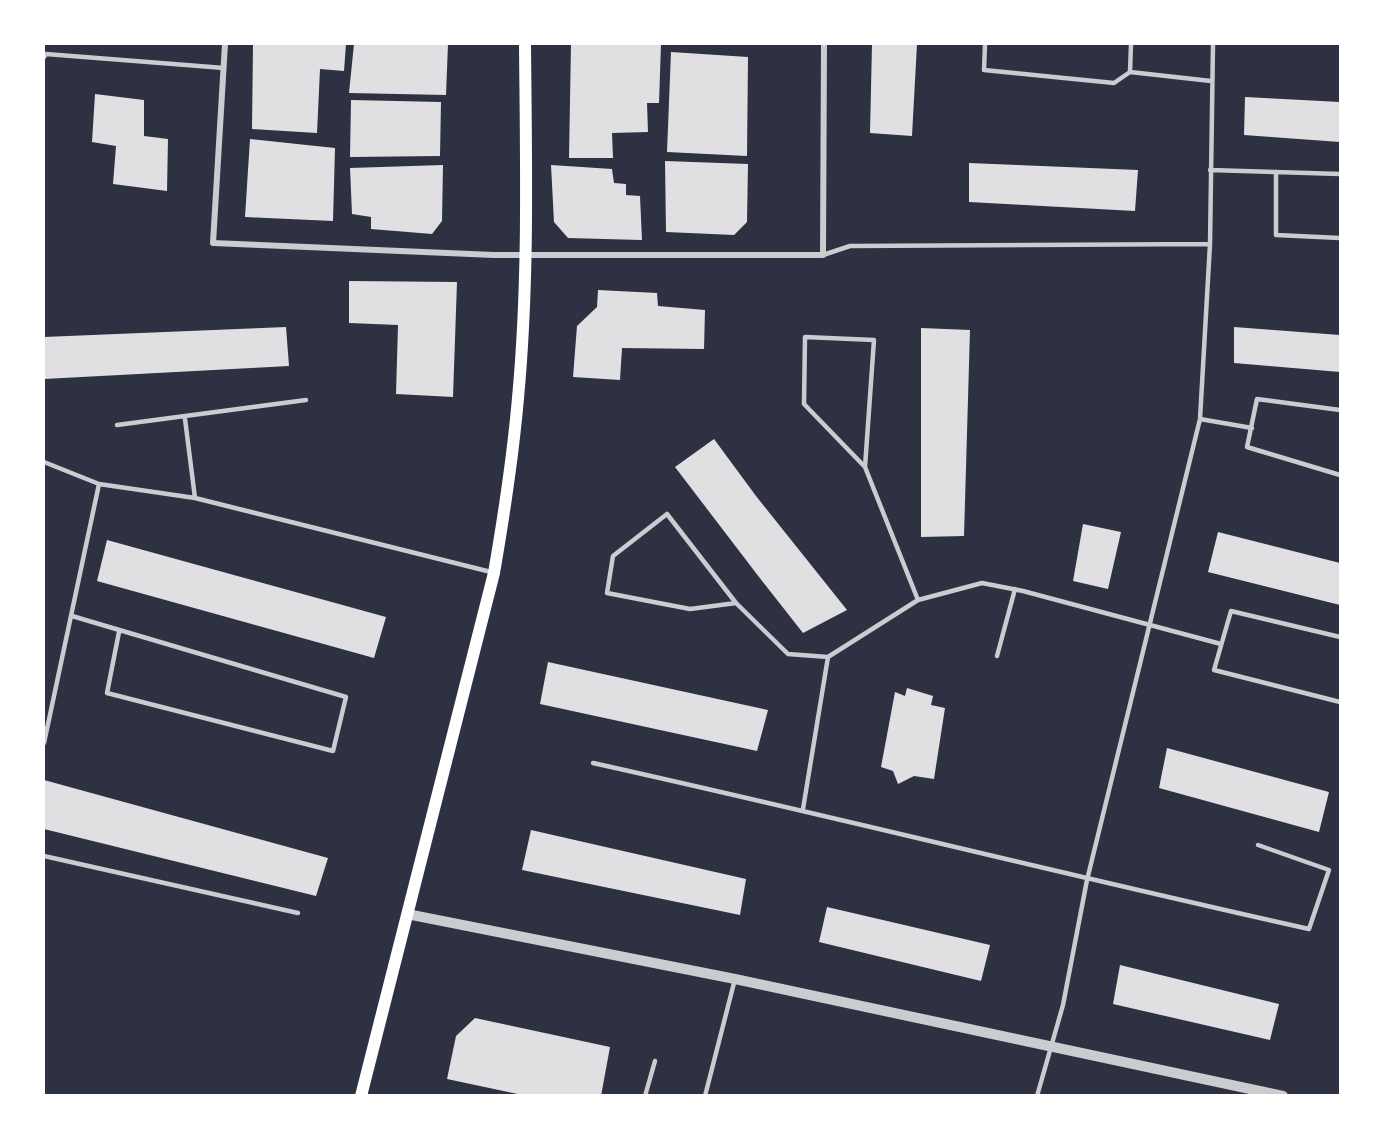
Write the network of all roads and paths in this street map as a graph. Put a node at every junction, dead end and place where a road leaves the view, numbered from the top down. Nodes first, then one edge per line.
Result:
1 (225, 44) edge
2 (525, 44) edge
3 (824, 44) edge
4 (985, 44) edge
5 (1131, 44) edge
6 (1213, 44) edge
7 (44, 54) edge
8 (224, 68) junction
9 (1130, 72) junction
10 (1211, 81) junction
11 (1210, 170) junction
12 (1276, 172) junction
13 (1341, 174) edge
14 (1341, 238) edge
15 (1210, 244) junction
16 (526, 255) junction
17 (823, 255) junction
18 (306, 400) dead end
19 (1341, 410) edge
20 (184, 418) junction
21 (1200, 419) junction
22 (117, 426) dead end
23 (1252, 428) junction
24 (44, 462) edge
25 (865, 467) junction
26 (1341, 475) edge
27 (99, 484) junction
28 (195, 498) junction
29 (494, 573) junction
30 (1015, 589) junction
31 (918, 600) junction
32 (736, 603) junction
33 (72, 616) junction
34 (1149, 626) junction
35 (118, 632) junction
36 (1341, 637) edge
37 (1221, 644) junction
38 (997, 656) dead end
39 (828, 657) junction
40 (1341, 702) edge
41 (44, 743) edge
42 (593, 763) dead end
43 (803, 810) junction
44 (1258, 845) dead end
45 (44, 856) edge
46 (1087, 880) junction
47 (298, 913) dead end
48 (407, 914) junction
49 (735, 979) junction
50 (1051, 1046) junction
51 (655, 1061) dead end
52 (361, 1095) edge
53 (645, 1095) edge
54 (705, 1095) edge
55 (1037, 1095) edge
56 (1283, 1095) edge

1 - 8 street
2 - 16 main road
3 - 17 street
4 - 9 lane
5 - 9 lane
6 - 10 lane
7 - 8 lane
8 - 16 street
9 - 10 lane
10 - 11 lane
11 - 12 lane
11 - 15 lane
12 - 13 lane
12 - 14 lane
15 - 17 lane
15 - 21 lane
16 - 17 street
16 - 29 main road
18 - 20 lane
19 - 23 lane
20 - 22 lane
20 - 28 lane
21 - 23 lane
21 - 34 lane
23 - 26 lane
24 - 27 lane
25 - 25 lane
25 - 31 lane
27 - 28 lane
27 - 33 lane
28 - 29 lane
29 - 48 main road
30 - 31 lane
30 - 34 lane
30 - 38 lane
31 - 39 lane
32 - 32 lane
32 - 39 lane
33 - 35 lane
33 - 41 lane
34 - 37 lane
34 - 46 lane
35 - 35 lane
36 - 37 lane
37 - 40 lane
39 - 43 lane
42 - 43 lane
43 - 46 lane
44 - 46 lane
45 - 47 lane
46 - 50 lane
48 - 49 street
48 - 52 main road
49 - 50 street
49 - 54 lane
50 - 55 lane
50 - 56 street
51 - 53 lane

